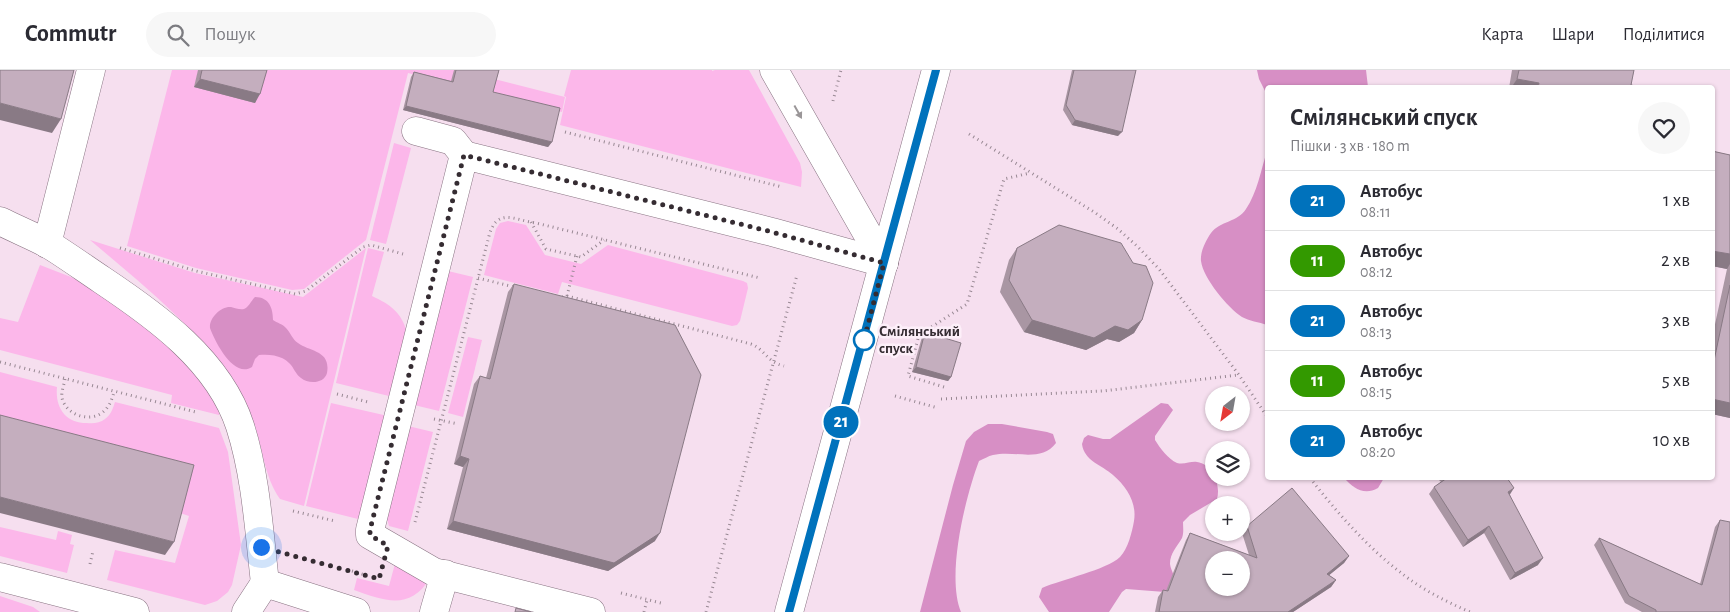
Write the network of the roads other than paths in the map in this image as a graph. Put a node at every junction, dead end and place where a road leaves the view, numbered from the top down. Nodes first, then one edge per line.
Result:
1 (91, 70) edge
2 (774, 70) edge
3 (936, 70) edge
4 (416, 131) dead end
5 (464, 155) junction
6 (0, 221) edge
7 (47, 244) junction
8 (884, 263) junction
9 (444, 574) junction
10 (0, 577) edge
11 (265, 583) junction
12 (80, 605) edge
13 (134, 612) edge
14 (246, 612) edge
15 (356, 612) edge
16 (434, 612) edge
17 (591, 612) edge
18 (789, 612) edge

1 - 7 main road
2 -> 8 main road
3 - 8 main road
4 - 5 main road
5 - 8 main road
5 - 9 main road
6 - 7 main road
7 - 11 main road
8 - 18 main road
9 - 16 main road
9 - 17 main road
10 - 12 main road
11 - 14 main road
11 - 15 main road
12 - 13 main road

